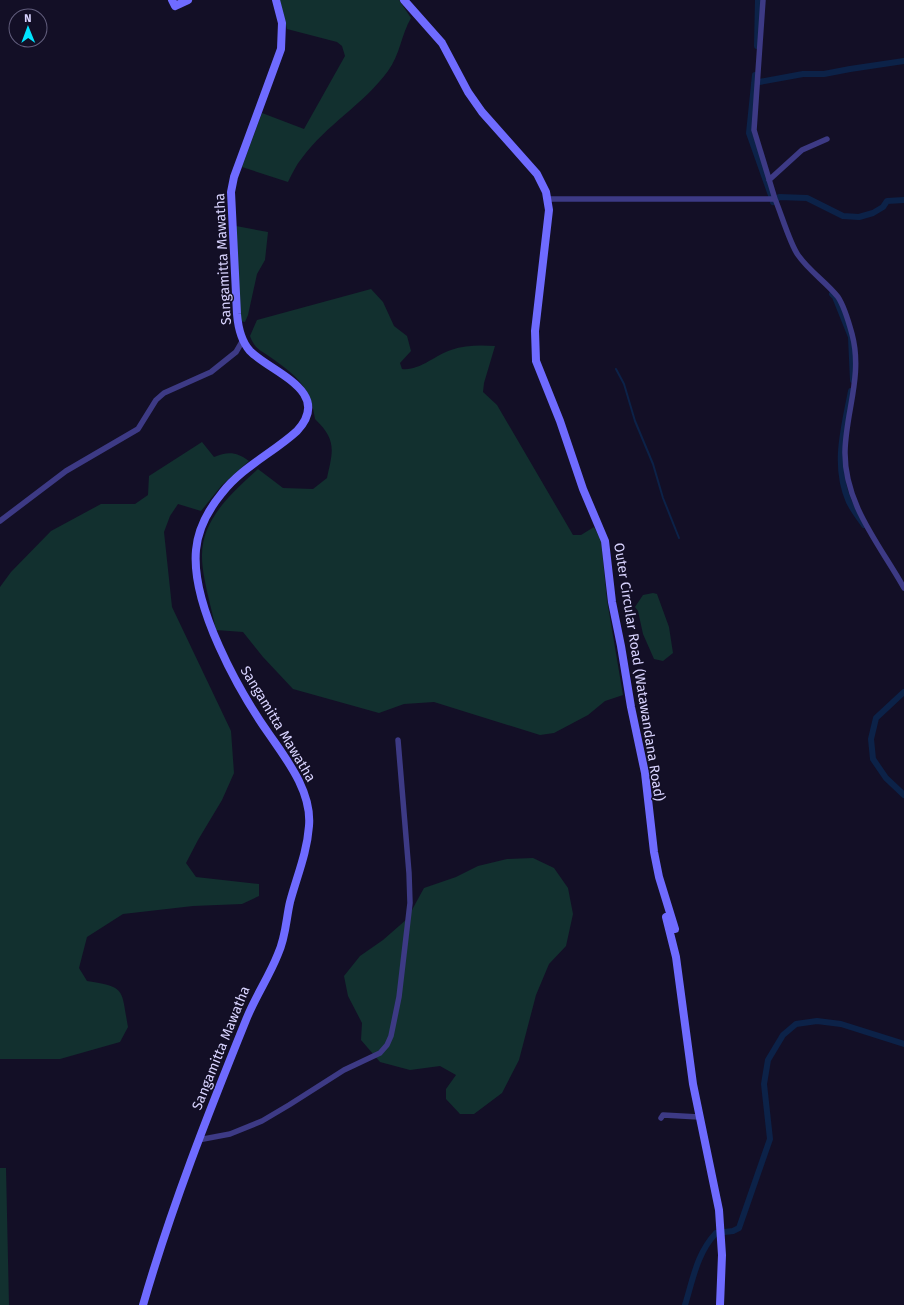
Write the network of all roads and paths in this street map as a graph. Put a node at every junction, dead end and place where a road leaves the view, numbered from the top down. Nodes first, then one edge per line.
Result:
1 (172, 0) edge
2 (188, 0) edge
3 (276, 0) edge
4 (404, 0) edge
5 (763, 0) edge
6 (827, 139) dead end
7 (769, 180) junction
8 (548, 198) junction
9 (776, 199) junction
10 (243, 340) junction
11 (0, 521) edge
12 (904, 588) edge
13 (398, 740) dead end
14 (700, 1117) junction
15 (661, 1118) dead end
16 (198, 1140) junction
17 (143, 1305) edge
18 (720, 1305) edge

1 - 2 main road
3 - 10 main road, Sangamitta Mawatha
4 - 8 main road, Outer Circular Road (Watawandana Road)
5 - 7 street
6 - 7 street
7 - 9 street
8 - 9 street
8 - 14 main road, Outer Circular Road (Watawandana Road)
9 - 12 street
10 - 11 street
10 - 16 main road, Sangamitta Mawatha
13 - 16 street
14 - 15 street
14 - 18 main road, Outer Circular Road (Watawandana Road)
16 - 17 main road, Sangamitta Mawatha

